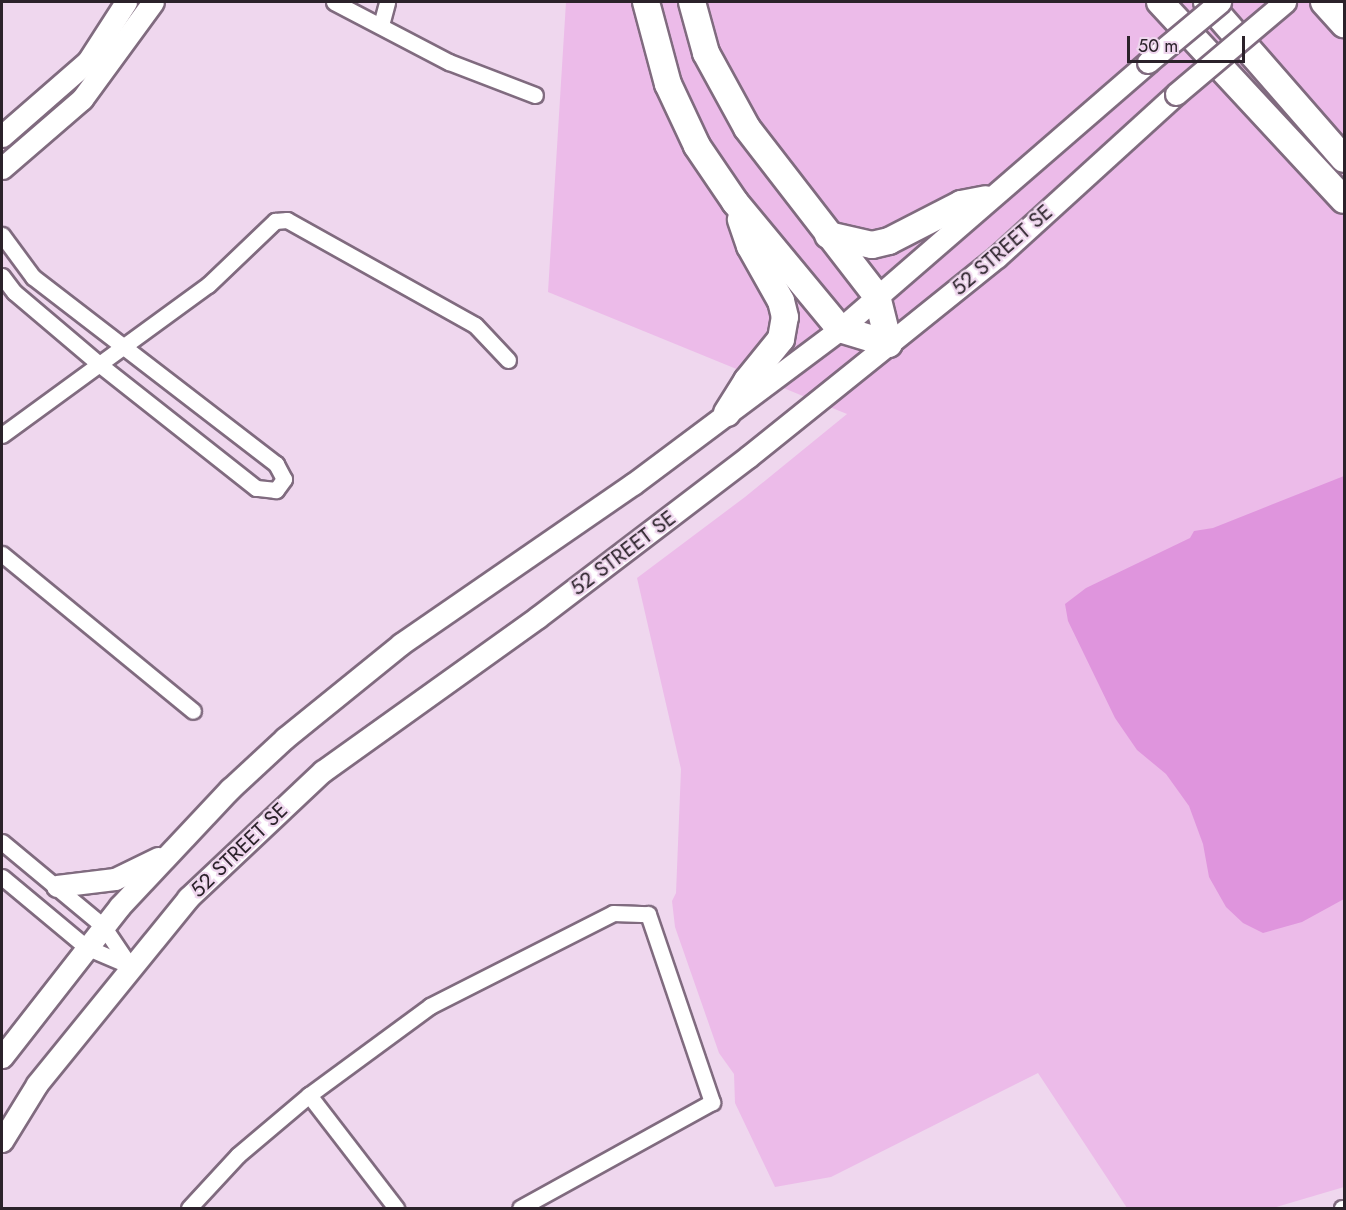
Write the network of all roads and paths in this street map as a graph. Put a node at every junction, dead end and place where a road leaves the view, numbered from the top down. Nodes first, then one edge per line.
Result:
1 (126, 2) edge
2 (153, 2) edge
3 (334, 2) edge
4 (387, 2) edge
5 (646, 2) edge
6 (692, 2) edge
7 (1160, 2) edge
8 (1207, 2) edge
9 (1220, 2) edge
10 (1285, 2) edge
11 (1324, 2) edge
12 (1344, 24) edge
13 (381, 25) junction
14 (535, 95) dead end
15 (2, 136) edge
16 (1344, 159) edge
17 (2, 168) edge
18 (986, 200) junction
19 (1344, 200) edge
20 (735, 202) junction
21 (2, 235) edge
22 (828, 235) junction
23 (2, 276) edge
24 (877, 296) junction
25 (840, 329) junction
26 (889, 344) junction
27 (124, 348) junction
28 (508, 360) dead end
29 (99, 364) junction
30 (727, 413) junction
31 (2, 435) edge
32 (2, 554) edge
33 (193, 711) dead end
34 (2, 842) edge
35 (167, 854) junction
36 (2, 877) edge
37 (57, 886) junction
38 (103, 926) junction
39 (86, 947) junction
40 (130, 966) junction
41 (2, 1057) edge
42 (309, 1095) junction
43 (2, 1141) edge
44 (189, 1209) edge
45 (396, 1209) edge
46 (520, 1209) edge

1 - 15 main road
2 - 17 main road
3 - 13 street
4 - 13 street
5 - 20 highway
6 - 22 highway
7 - 19 highway
8 - 16 highway
9 - 18 main road, bridge
10 - 26 main road, 52 STREET SE, bridge
11 - 12 highway
13 - 14 street
18 - 22 highway
18 - 24 main road
20 - 25 highway
20 - 30 highway
21 - 27 street
22 - 24 highway
23 - 29 street
24 - 25 main road
24 - 26 highway
25 - 26 highway
25 - 30 main road
26 - 40 main road, 52 STREET SE
27 - 28 street
27 - 29 street
27 - 29 street
29 - 31 street
30 - 35 main road
32 - 33 street
34 - 37 street
35 - 37 main road
35 - 38 main road
36 - 39 street
37 - 38 street
38 - 39 main road
38 - 40 street
39 - 40 street
39 - 41 main road
40 - 43 main road, 52 STREET SE
42 - 44 street
42 - 45 street
42 - 46 street

